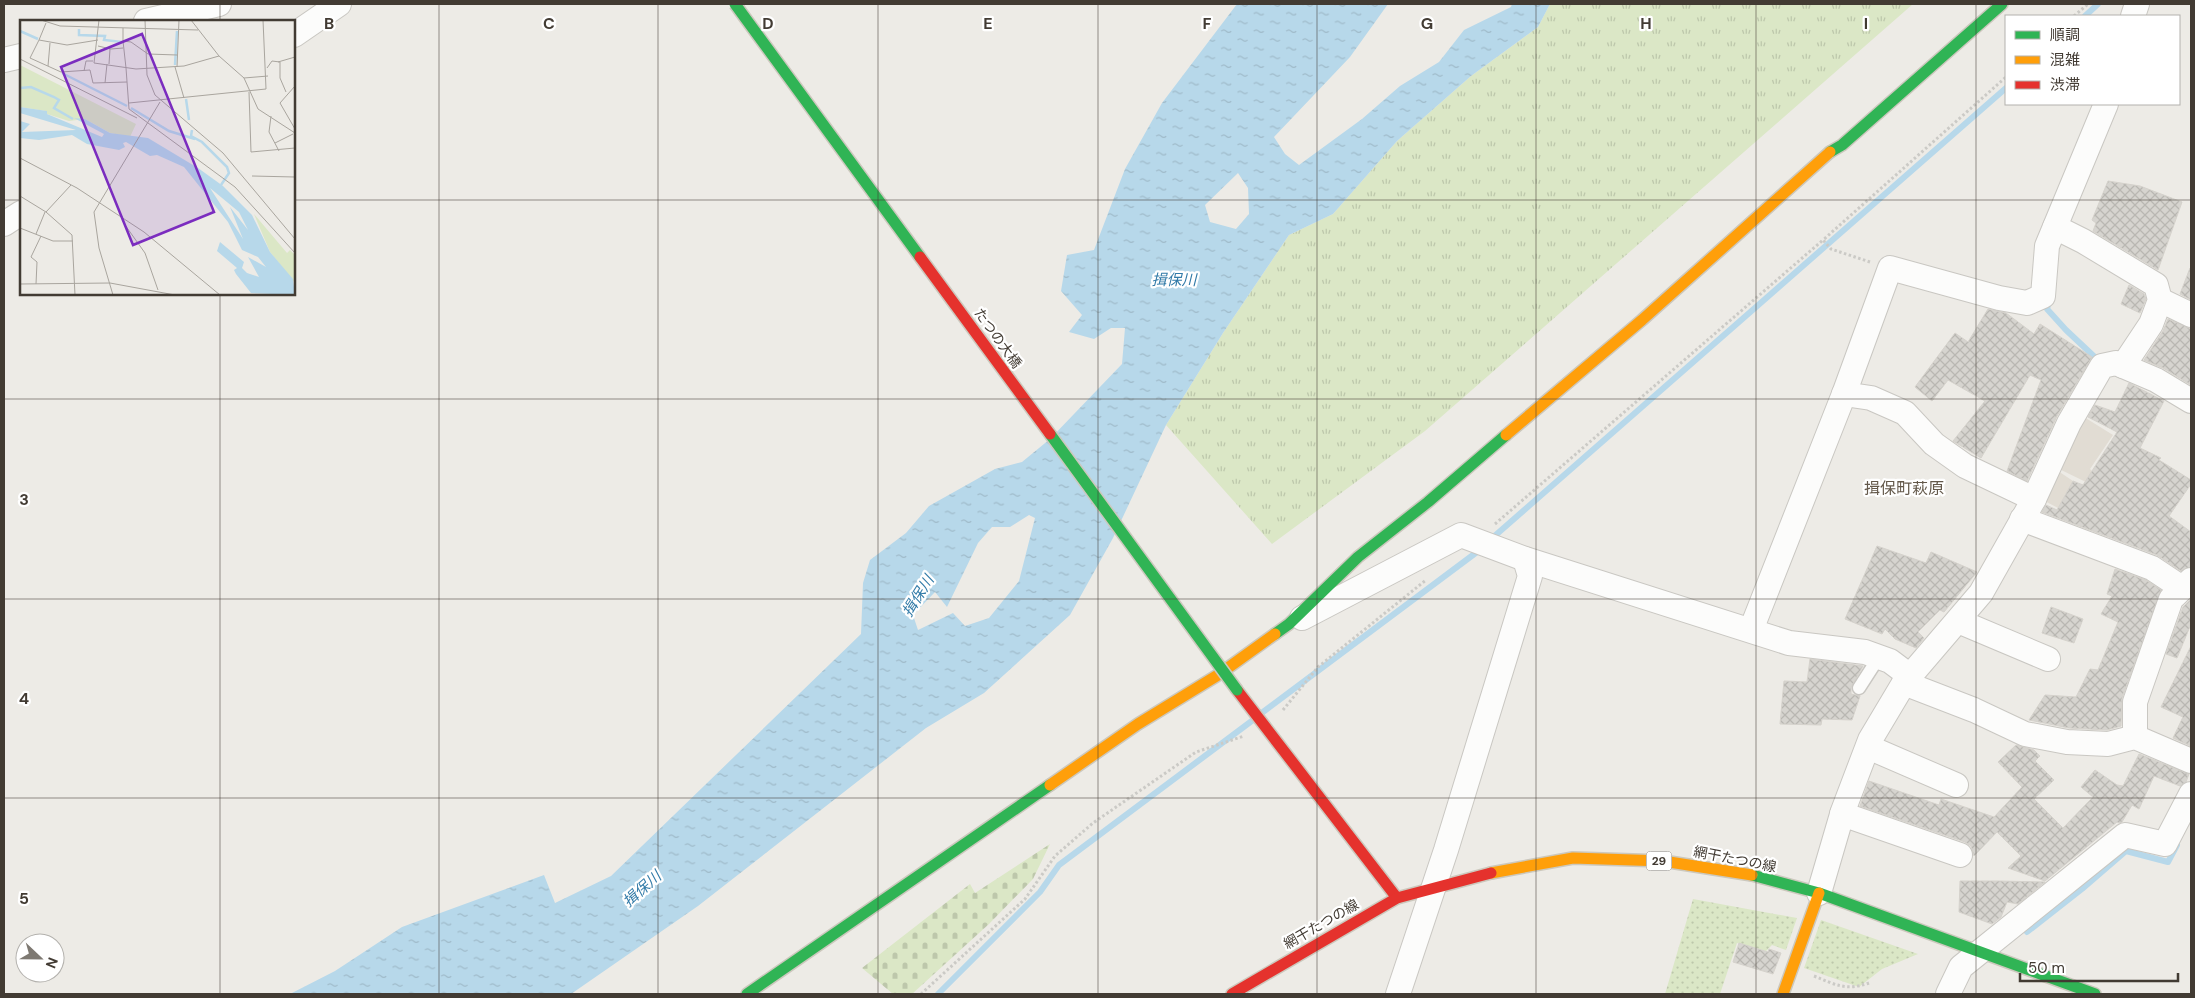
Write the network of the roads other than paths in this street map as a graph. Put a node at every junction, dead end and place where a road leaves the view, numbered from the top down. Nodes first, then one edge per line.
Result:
1 (219, 4) edge
2 (339, 4) edge
3 (736, 4) edge
4 (2002, 4) edge
5 (150, 20) edge
6 (295, 34) edge
7 (20, 56) edge
8 (4, 60) edge
9 (2106, 105) edge
10 (20, 214) edge
11 (4, 224) edge
12 (2054, 228) junction
13 (2160, 300) junction
14 (2191, 315) edge
15 (2123, 366) junction
16 (1844, 394) junction
17 (2191, 401) edge
18 (2034, 499) junction
19 (2022, 519) junction
20 (1525, 559) junction
21 (2187, 584) edge
22 (1958, 621) junction
23 (1289, 624) junction
24 (1751, 630) junction
25 (1879, 657) junction
26 (2048, 659) dead end
27 (1907, 680) junction
28 (1859, 688) dead end
29 (2135, 738) junction
30 (1868, 747) junction
31 (2191, 761) edge
32 (1956, 785) dead end
33 (2191, 794) edge
34 (1842, 814) junction
35 (1960, 855) dead end
36 (1432, 890) junction
37 (1819, 893) junction
38 (1397, 898) junction
39 (1980, 952) junction
40 (747, 994) edge
41 (1232, 994) edge
42 (1398, 994) edge
43 (1783, 994) edge
44 (1948, 994) edge
45 (2095, 994) edge

1 - 5 street
2 - 6 street
3 - 38 street, たつの大橋, bridge
4 - 23 street
7 - 8 street
9 - 12 street
10 - 11 street
12 - 13 street
12 - 16 street
13 - 14 street
13 - 15 street
15 - 17 street
15 - 18 street
16 - 18 street
16 - 24 street
18 - 19 street
19 - 21 street
19 - 22 street
20 - 23 street
20 - 24 street
20 - 36 street
21 - 29 street
22 - 26 street
22 - 27 street
23 - 40 street
24 - 25 street
25 - 27 street
25 - 28 lane
27 - 29 street
27 - 30 street
29 - 31 street
30 - 32 street
30 - 34 street
33 - 39 street
34 - 35 street
34 - 37 street
36 - 37 street, 網干たつの線 / 29
36 - 38 street, 網干たつの線 / 29
36 - 42 street
37 - 39 street, 網干たつの線 / 29
37 - 43 street
38 - 41 street, 網干たつの線 / 29
39 - 44 street
39 - 45 street, 網干たつの線 / 29

